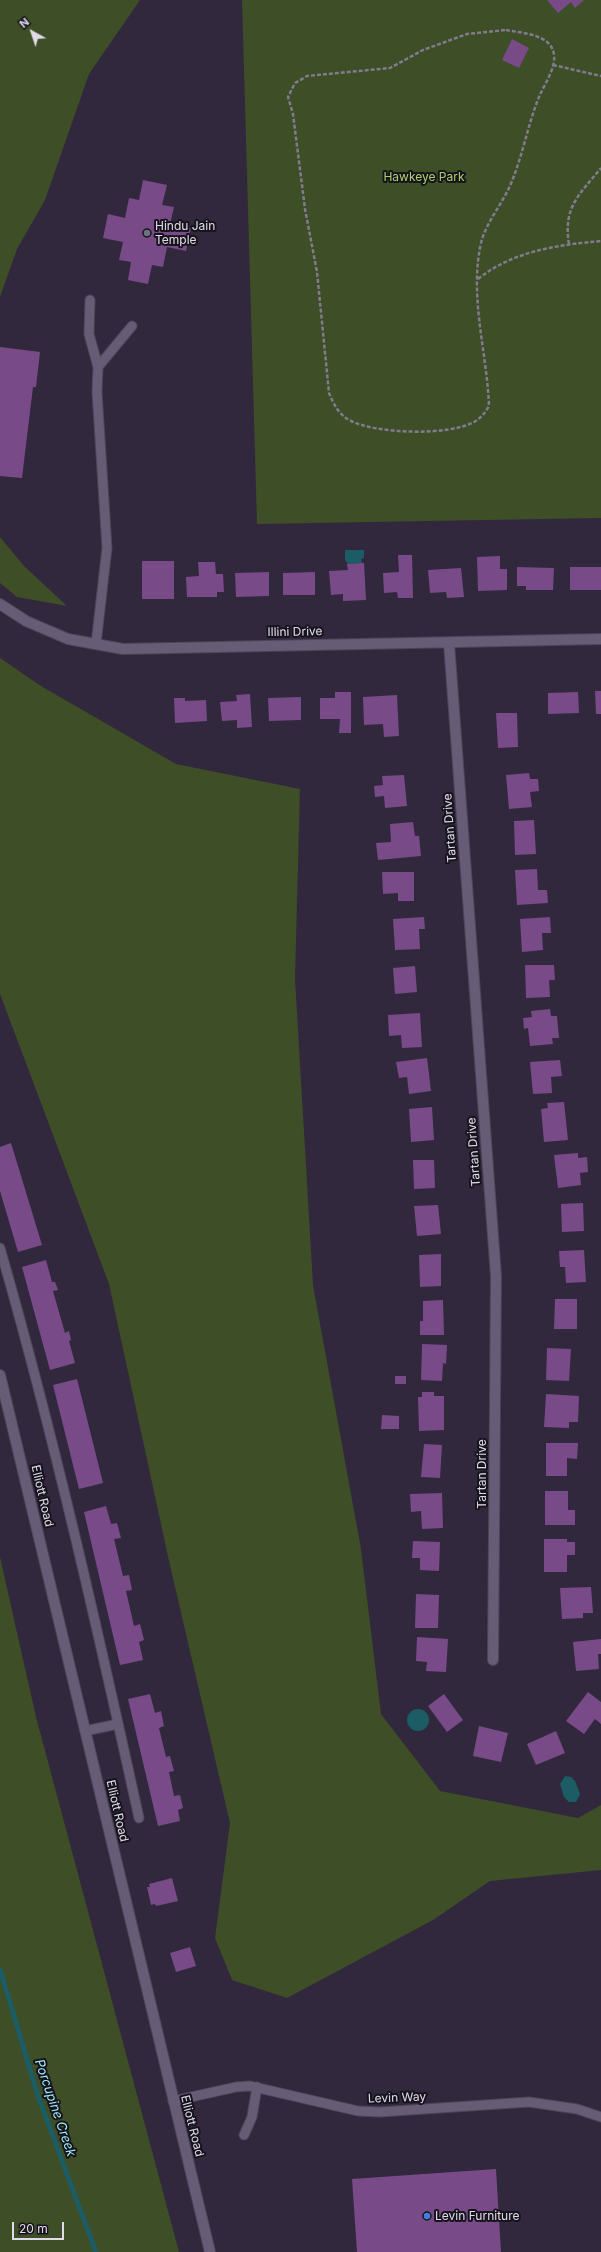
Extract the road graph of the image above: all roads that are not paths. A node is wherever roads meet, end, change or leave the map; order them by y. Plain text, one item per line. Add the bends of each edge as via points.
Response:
1 (90, 300) dead end
2 (132, 326) dead end
3 (98, 367) junction
4 (0, 604) edge
5 (601, 639) edge
6 (449, 642) junction
7 (96, 644) junction
8 (0, 1248) edge
9 (0, 1375) edge
10 (493, 1660) dead end
11 (118, 1724) junction
12 (85, 1731) junction
13 (139, 1818) dead end
14 (257, 2087) junction
15 (173, 2101) junction
16 (601, 2117) edge
17 (244, 2135) dead end
18 (210, 2252) edge

1 - 3 lane via 89,334
2 - 3 lane
3 - 7 lane via 97,392 107,548
4 - 7 street, Illini Drive via 26,621 68,639
5 - 6 street, Illini Drive
6 - 7 street, Illini Drive via 123,649
6 - 10 street, Tartan Drive via 496,1276
8 - 11 lane via 69,1511
9 - 12 street, Elliott Road
11 - 12 lane
11 - 13 lane
12 - 15 street, Elliott Road
14 - 15 lane, Levin Way via 236,2087
14 - 16 lane, Levin Way via 358,2111 380,2112 529,2102 577,2109
14 - 17 lane via 252,2117
15 - 18 street, Elliott Road

